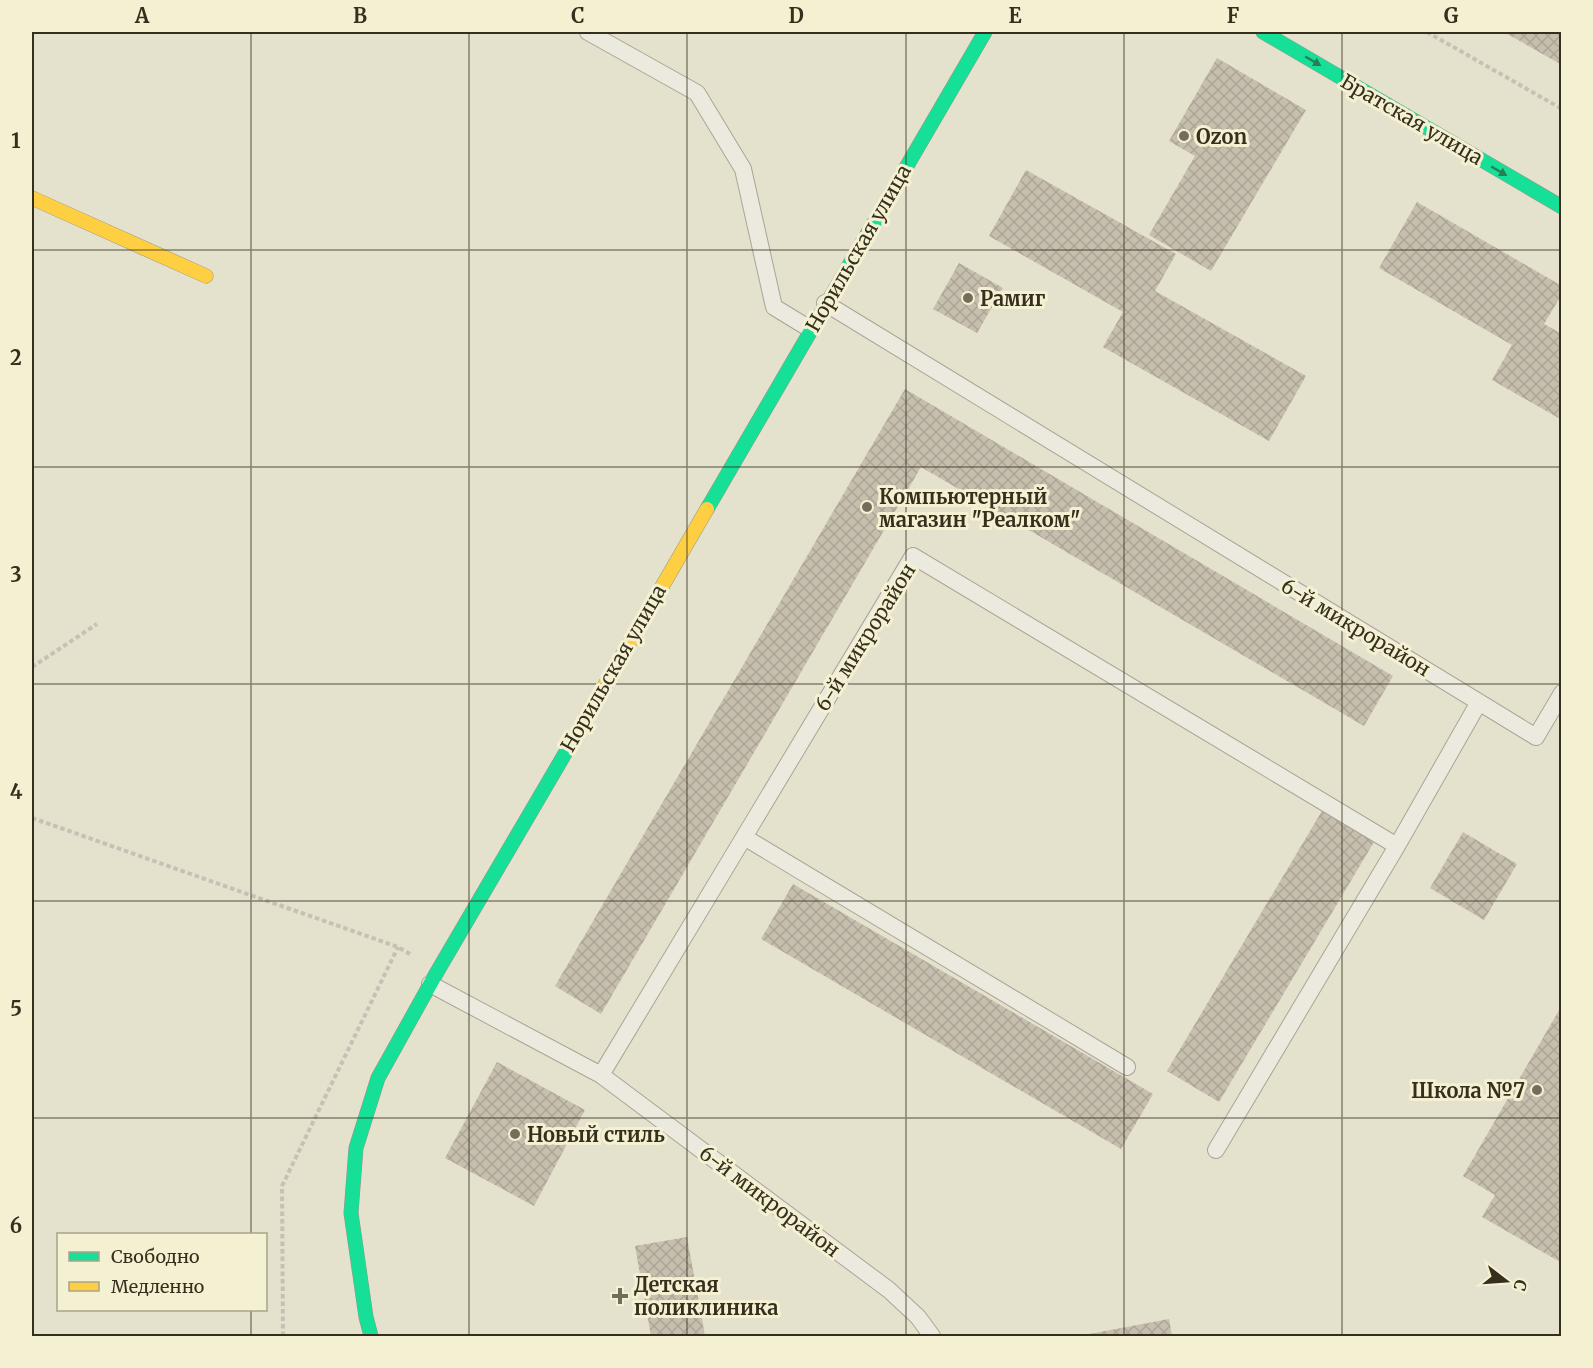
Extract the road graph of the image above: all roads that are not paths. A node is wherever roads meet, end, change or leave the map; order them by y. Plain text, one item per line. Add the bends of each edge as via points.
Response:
1 (588, 32) edge
2 (985, 32) edge
3 (1263, 32) edge
4 (32, 198) edge
5 (1562, 207) edge
6 (206, 276) dead end
7 (825, 303) junction
8 (810, 328) junction
9 (1562, 693) edge
10 (1479, 702) junction
11 (744, 837) junction
12 (1397, 846) junction
13 (430, 984) junction
14 (1127, 1066) dead end
15 (601, 1075) junction
16 (1216, 1150) dead end
17 (370, 1336) edge
18 (932, 1336) edge

1 - 8 lane via 697,93 743,169 774,307
2 - 7 street, Норильская улица
3 -> 5 street, Братская улица
4 - 6 street
7 - 8 street, Норильская улица
7 - 10 lane, 6-й микрорайон
8 - 13 street, Норильская улица
9 - 10 lane, 6-й микрорайон via 1536,737
10 - 12 lane
11 - 12 lane, 6-й микрорайон via 913,556
11 - 14 lane
11 - 15 lane, 6-й микрорайон
12 - 16 lane
13 - 15 lane, 6-й микрорайон
13 - 17 street, Норильская улица via 378,1078 356,1148 351,1213
15 - 18 lane, 6-й микрорайон via 890,1290

